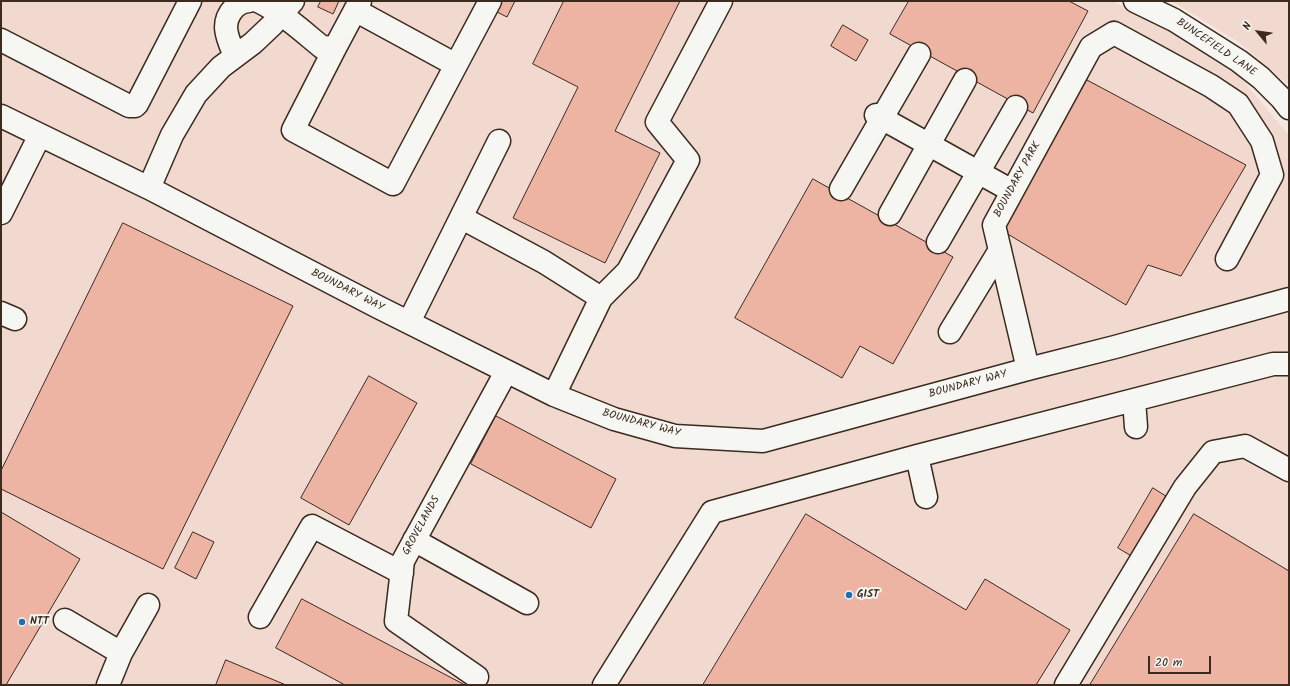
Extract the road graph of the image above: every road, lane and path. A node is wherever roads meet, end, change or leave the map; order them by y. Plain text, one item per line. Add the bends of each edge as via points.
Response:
1 (190, 1) edge
2 (258, 1) edge
3 (490, 1) edge
4 (721, 1) edge
5 (1135, 1) edge
6 (233, 5) edge
7 (358, 5) edge
8 (288, 8) edge
9 (1, 40) edge
10 (336, 46) junction
11 (919, 54) dead end
12 (236, 56) junction
13 (456, 65) junction
14 (965, 80) dead end
15 (1016, 107) dead end
16 (1289, 108) edge
17 (1, 116) edge
18 (879, 117) junction
19 (40, 135) junction
20 (499, 141) dead end
21 (928, 144) junction
22 (979, 173) junction
23 (149, 188) junction
24 (841, 189) dead end
25 (1012, 191) junction
26 (1, 213) edge
27 (890, 214) dead end
28 (462, 218) junction
29 (938, 242) dead end
30 (1000, 250) junction
31 (1227, 259) dead end
32 (601, 298) junction
33 (1289, 299) edge
34 (409, 322) junction
35 (950, 332) dead end
36 (1289, 364) edge
37 (1028, 369) junction
38 (506, 372) junction
39 (554, 395) junction
40 (1134, 400) junction
41 (1136, 426) dead end
42 (917, 456) junction
43 (1289, 470) edge
44 (926, 497) dead end
45 (414, 540) junction
46 (402, 573) junction
47 (527, 604) dead end
48 (148, 605) dead end
49 (260, 617) dead end
50 (65, 620) dead end
51 (121, 653) junction
52 (477, 677) dead end
53 (108, 685) edge
54 (604, 685) edge
55 (1066, 685) edge

1 - 9 street via 135,106 129,106
2 - 8 street via 272,8
3 - 13 street
4 - 32 street via 657,122 688,160 628,272
5 - 16 street, BUNCEFIELD LANE via 1174,20 1239,62 1261,78
6 - 12 street via 225,24
7 - 10 street
7 - 13 street
8 - 10 street via 323,48
8 - 12 street
10 - 13 street via 293,130 393,184
11 - 18 street
12 - 23 street via 221,67 196,94 172,135
14 - 21 street
15 - 22 street
17 - 19 street, BOUNDARY WAY
18 - 21 street
18 - 24 street
19 - 23 street, BOUNDARY WAY
19 - 26 street
20 - 28 street
21 - 22 street
21 - 27 street
22 - 25 street
22 - 29 street
23 - 34 street, BOUNDARY WAY
25 - 30 street, BOUNDARY PARK via 994,226
25 - 31 street, BOUNDARY PARK via 1091,47 1114,33 1212,86 1238,104 1262,142 1272,175
28 - 32 street via 544,262
28 - 34 street
30 - 35 street
30 - 37 street, BOUNDARY PARK
32 - 39 street
33 - 37 street, BOUNDARY WAY
34 - 38 street, BOUNDARY WAY
36 - 40 street via 1272,364
37 - 39 street, BOUNDARY WAY via 763,441 675,436 614,419
38 - 39 street, BOUNDARY WAY
38 - 45 street, GROVELANDS
40 - 41 street
40 - 42 street
42 - 44 street
42 - 54 street via 712,512
43 - 55 street via 1245,446 1213,452 1185,487
45 - 46 street, GROVELANDS via 403,561
45 - 47 street
46 - 49 street via 312,526
46 - 52 street, GROVELANDS via 396,621
48 - 51 street
50 - 51 street
51 - 53 street

